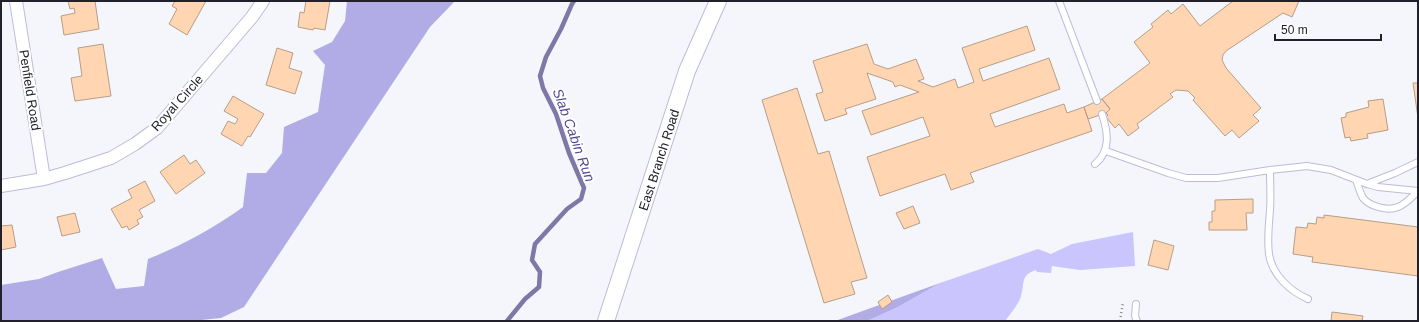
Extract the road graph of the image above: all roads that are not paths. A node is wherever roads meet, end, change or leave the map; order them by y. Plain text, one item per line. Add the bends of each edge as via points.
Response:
1 (16, 1) edge
2 (263, 1) edge
3 (718, 1) edge
4 (1059, 1) edge
5 (1097, 101) dead end
6 (1102, 114) dead end
7 (1106, 151) junction
8 (1418, 162) edge
9 (1095, 164) dead end
10 (1270, 170) junction
11 (44, 178) junction
12 (1356, 180) junction
13 (1367, 184) junction
14 (1, 186) edge
15 (1418, 191) edge
16 (1308, 299) dead end
17 (1136, 304) dead end
18 (606, 321) edge
19 (1137, 321) edge

1 - 11 street, Penfield Road
2 - 11 street, Royal Circle via 157,128 111,158
3 - 18 main road, East Branch Road via 687,71
4 - 5 lane
6 - 7 lane via 1106,129
7 - 9 lane
7 - 10 lane via 1186,178 1218,178
8 - 13 lane
10 - 12 lane via 1318,167
10 - 16 lane via 1269,255 1272,265 1287,286
11 - 14 street, Royal Circle
12 - 13 lane
12 - 15 lane via 1363,197 1376,206 1398,207
13 - 15 lane
17 - 19 lane

